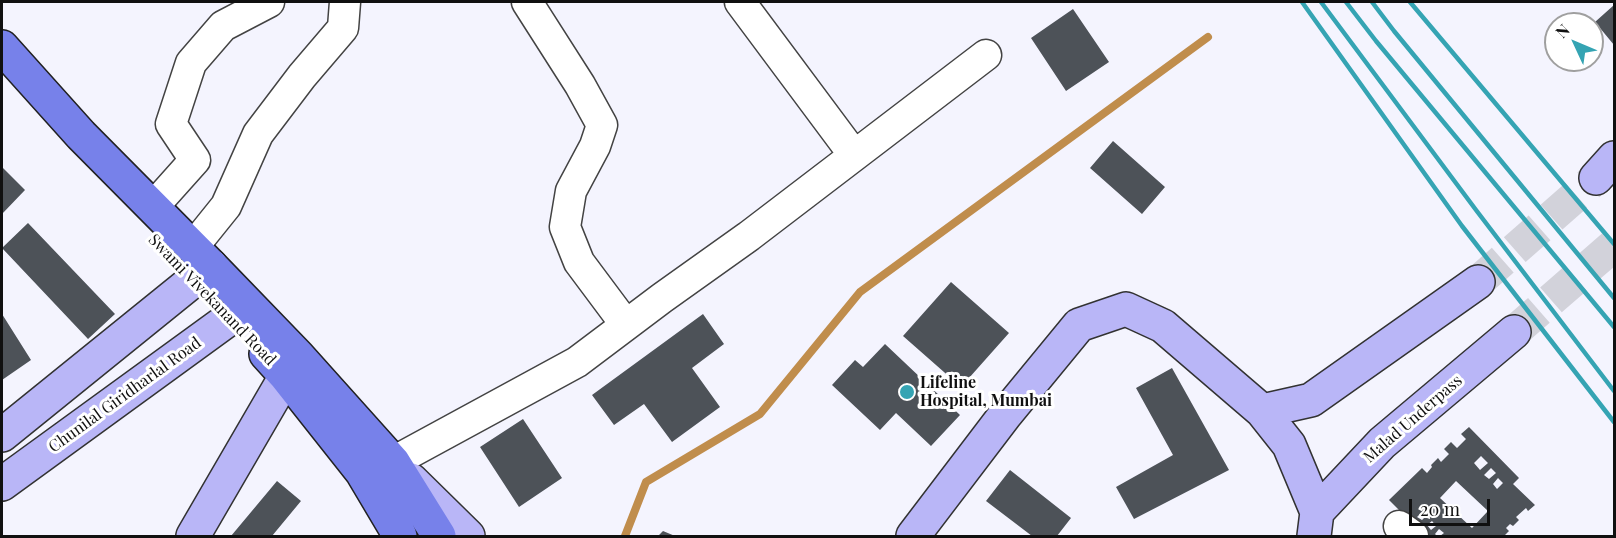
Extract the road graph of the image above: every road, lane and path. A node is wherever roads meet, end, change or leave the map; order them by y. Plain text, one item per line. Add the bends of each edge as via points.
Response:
1 (269, 2) edge
2 (345, 2) edge
3 (527, 2) edge
4 (740, 2) edge
5 (2, 47) edge
6 (986, 55) dead end
7 (2, 82) edge
8 (854, 155) junction
9 (153, 207) junction
10 (199, 264) junction
11 (1479, 282) tunnel mouth
12 (239, 312) junction
13 (626, 325) junction
14 (1514, 332) tunnel mouth
15 (286, 376) junction
16 (1262, 411) junction
17 (2, 435) edge
18 (393, 462) junction
19 (2, 484) edge
20 (1315, 524) edge
21 (193, 537) edge
22 (400, 537) edge
23 (439, 537) edge
24 (468, 537) edge
25 (913, 537) edge

1 - 9 street via 223,26 191,63 171,124 195,160
2 - 10 street via 343,28 258,134
3 - 13 street via 603,125 570,191 565,227 579,262
4 - 8 street
5 - 9 main road, Swami Vivekanand Road
6 - 8 street
7 - 10 main road, Swami Vivekanand Road
8 - 13 street
9 - 10 main road, Swami Vivekanand Road
10 - 12 main road, Swami Vivekanand Road
10 - 17 main road
11 - 16 main road via 1311,400
12 - 15 main road, Swami Vivekanand Road
12 - 18 main road, Swami Vivekanand Road via 316,376
12 - 19 main road, Chunilal Giridharlal Road
13 - 18 street via 577,362
14 - 20 main road, Malad Underpass via 1382,443
15 - 21 main road
15 - 22 main road, Swami Vivekanand Road via 362,472
16 - 20 main road via 1289,445
16 - 25 main road via 1163,326 1126,309 1079,325
18 - 23 main road, Swami Vivekanand Road
18 - 24 main road, Swami Vivekanand Road

